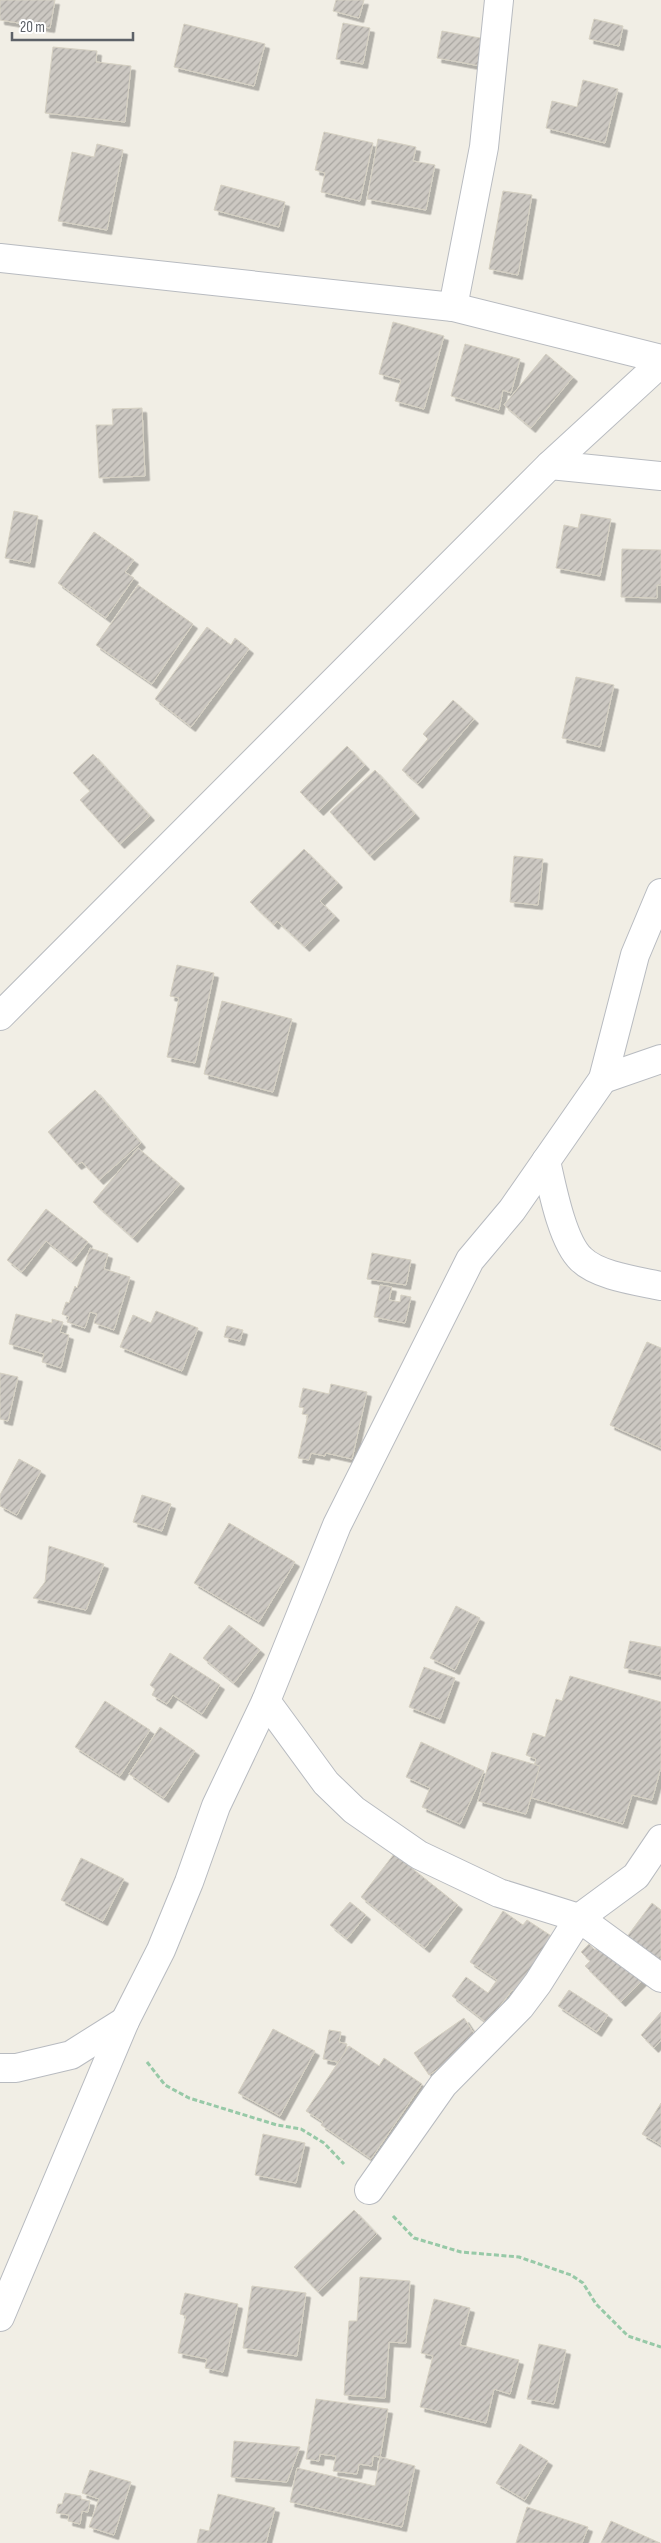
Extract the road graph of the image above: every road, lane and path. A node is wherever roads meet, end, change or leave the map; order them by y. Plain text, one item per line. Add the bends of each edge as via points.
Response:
1 (499, 0) edge
2 (0, 258) edge
3 (453, 307) junction
4 (661, 359) edge
5 (661, 363) edge
6 (550, 465) junction
7 (661, 476) edge
8 (661, 893) edge
9 (0, 1016) edge
10 (661, 1059) edge
11 (603, 1079) junction
12 (546, 1161) junction
13 (661, 1286) edge
14 (266, 1701) junction
15 (661, 1839) edge
16 (579, 1918) junction
17 (661, 1978) edge
18 (124, 2021) junction
19 (0, 2068) edge
20 (369, 2190) dead end
21 (0, 2317) edge

1 - 3 street via 484,147
2 - 3 street
3 - 4 street
5 - 6 street
6 - 7 street
6 - 9 street
8 - 11 street via 635,955
10 - 11 street
11 - 12 street
12 - 13 street via 564,1230 580,1259 608,1274
12 - 14 street via 512,1210 470,1260 337,1525
14 - 16 street via 326,1783 354,1810 419,1855 499,1893
14 - 18 street via 216,1806 161,1950
15 - 16 street via 636,1876
16 - 17 street
16 - 20 street via 520,2007 444,2085
18 - 19 street via 71,2055 16,2068
18 - 21 street

